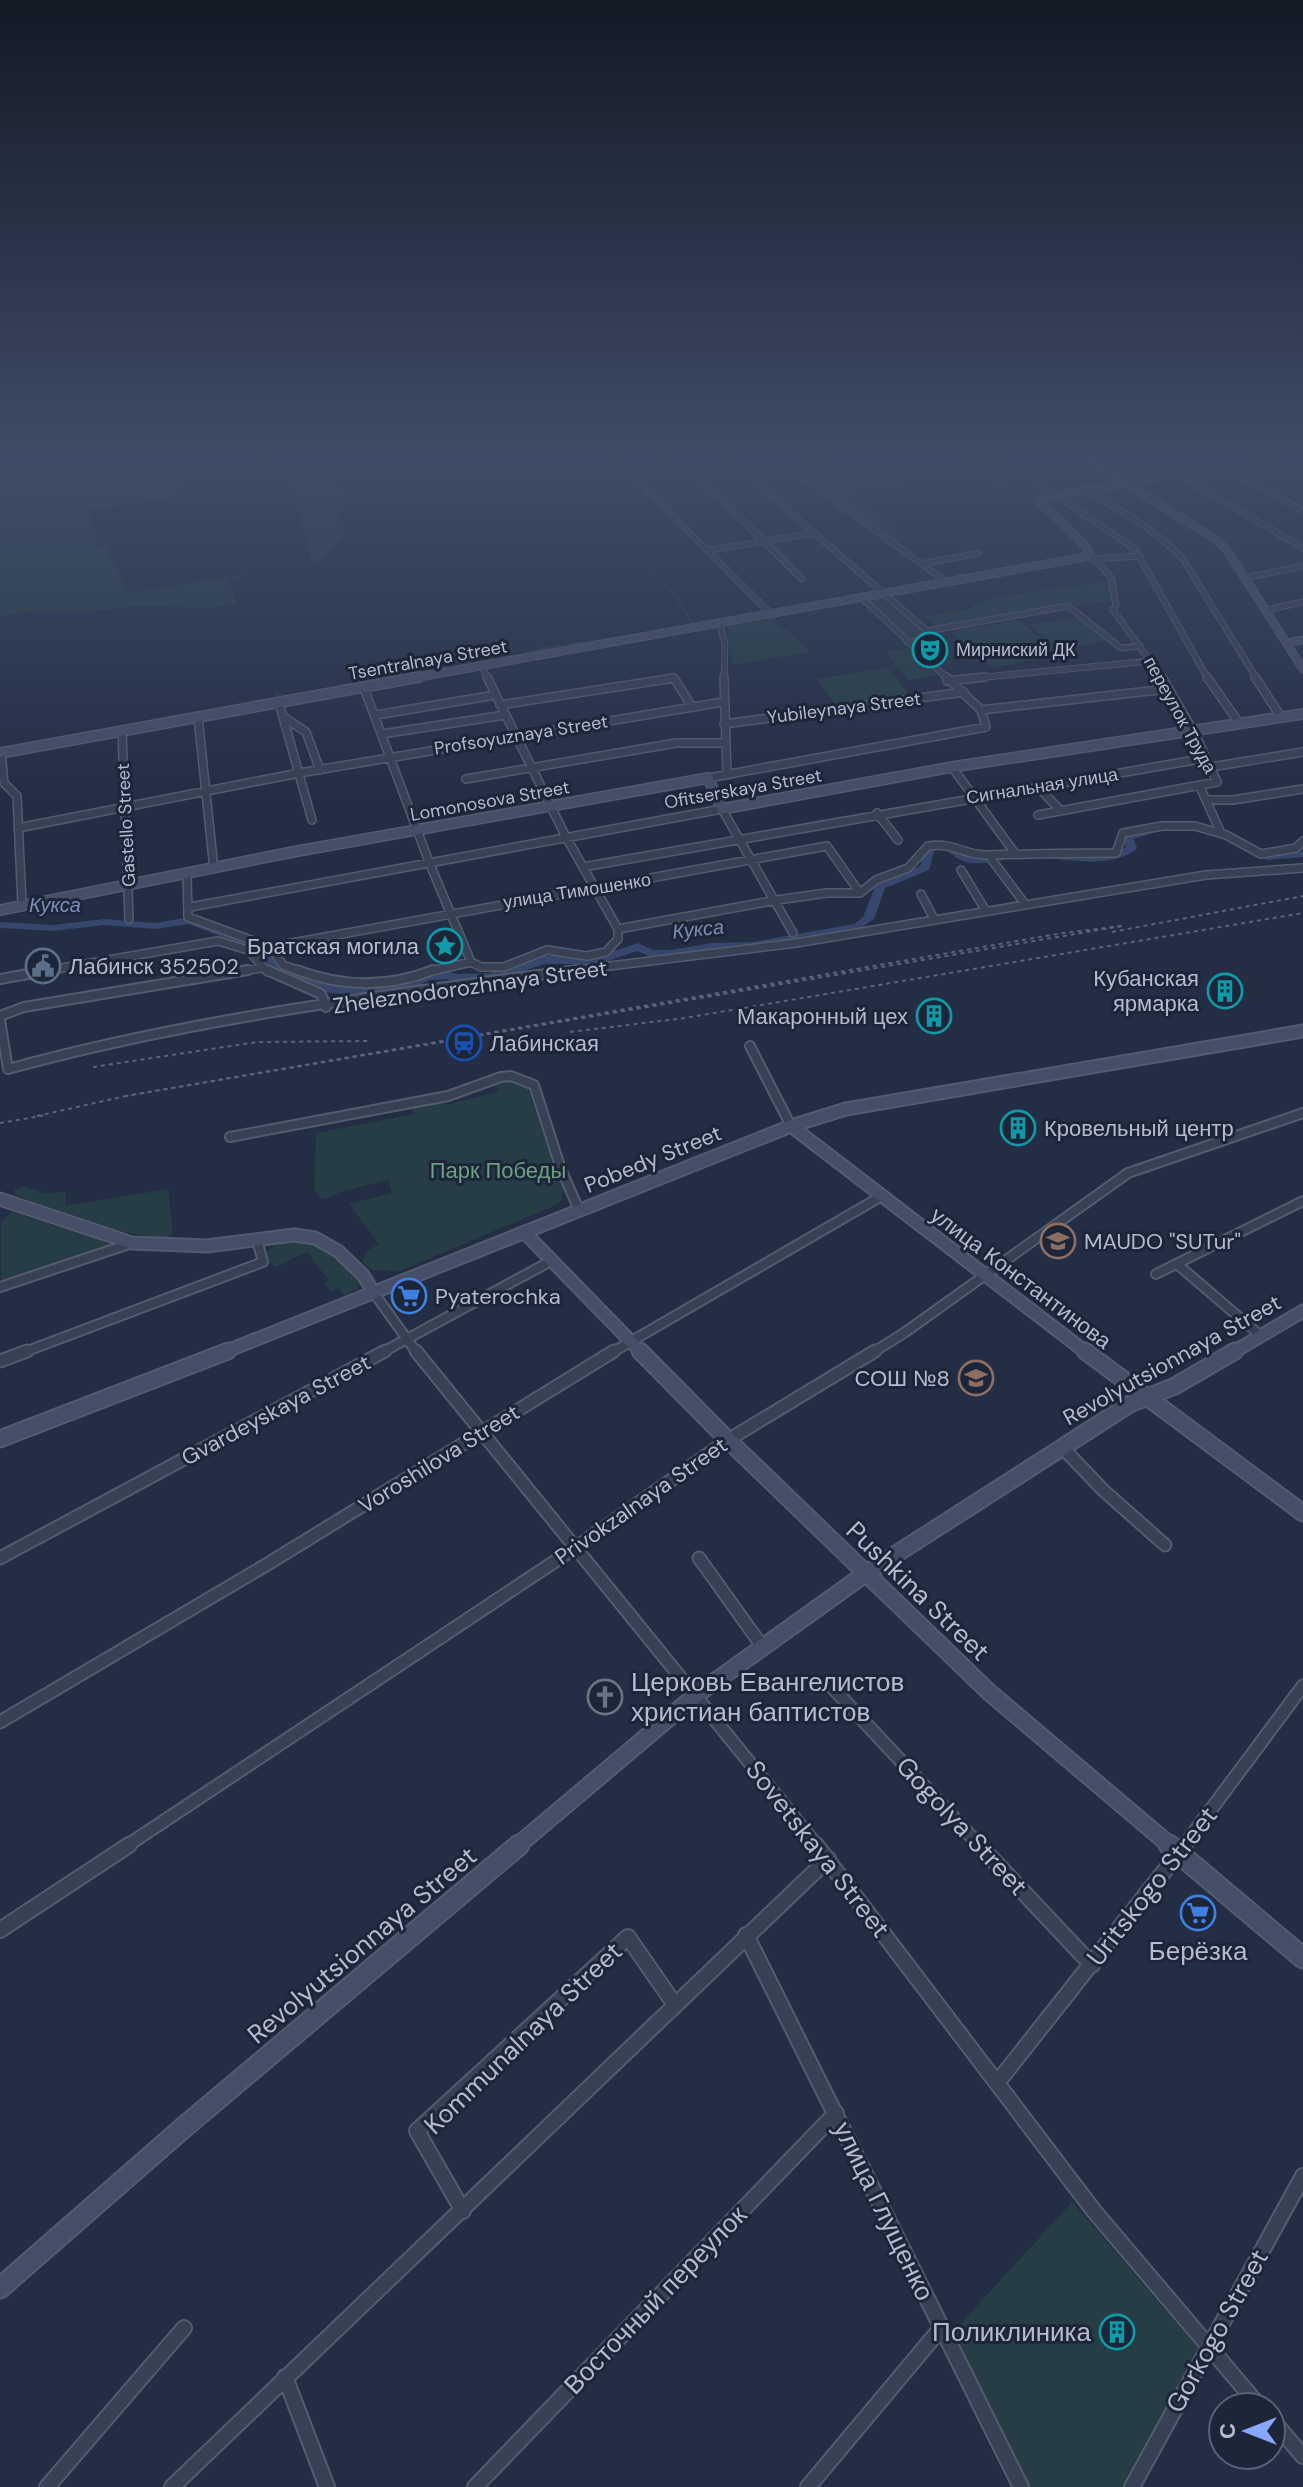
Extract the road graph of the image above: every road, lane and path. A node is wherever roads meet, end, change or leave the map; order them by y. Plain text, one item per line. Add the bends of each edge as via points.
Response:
1 (727, 569) edge
2 (793, 569) edge
3 (858, 569) edge
4 (929, 569) edge
5 (1021, 569) edge
6 (1103, 569) edge
7 (1147, 569) edge
8 (1188, 569) edge
9 (1239, 569) edge
10 (1288, 569) edge
11 (1245, 578) junction
12 (802, 579) dead end
13 (948, 583) junction
14 (887, 594) junction
15 (862, 598) junction
16 (1303, 602) edge
17 (1266, 610) junction
18 (772, 615) junction
19 (720, 624) junction
20 (927, 631) junction
21 (1303, 640) edge
22 (907, 642) junction
23 (1286, 643) junction
24 (1140, 646) junction
25 (1151, 661) junction
26 (482, 667) junction
27 (1303, 669) edge
28 (947, 681) junction
29 (364, 688) junction
30 (1167, 689) junction
31 (964, 692) junction
32 (495, 695) junction
33 (723, 702) junction
34 (279, 703) junction
35 (435, 705) junction
36 (500, 705) junction
37 (692, 707) junction
38 (981, 710) junction
39 (1303, 714) edge
40 (376, 715) junction
41 (505, 715) junction
42 (198, 717) junction
43 (1281, 717) junction
44 (285, 718) junction
45 (1239, 723) junction
46 (724, 724) junction
47 (445, 725) junction
48 (122, 731) junction
49 (1193, 731) junction
50 (382, 734) junction
51 (516, 737) junction
52 (724, 743) junction
53 (1, 752) edge
54 (1303, 752) edge
55 (392, 757) junction
56 (1206, 758) junction
57 (952, 767) junction
58 (1211, 767) junction
59 (533, 768) junction
60 (320, 770) junction
61 (299, 773) junction
62 (727, 775) junction
63 (708, 778) junction
64 (466, 779) dead end
65 (1037, 786) junction
66 (1200, 787) junction
67 (1303, 789) edge
68 (209, 790) junction
69 (973, 797) junction
70 (1208, 800) junction
71 (126, 806) junction
72 (551, 807) junction
73 (722, 809) junction
74 (1061, 811) junction
75 (877, 813) junction
76 (1038, 815) dead end
77 (312, 820) dead end
78 (18, 828) junction
79 (417, 830) junction
80 (1220, 831) junction
81 (566, 837) junction
82 (736, 838) junction
83 (898, 840) dead end
84 (1303, 841) edge
85 (1014, 852) junction
86 (751, 860) junction
87 (992, 860) dead end
88 (429, 862) junction
89 (583, 867) junction
90 (1303, 868) edge
91 (214, 869) junction
92 (961, 870) dead end
93 (187, 874) junction
94 (130, 886) junction
95 (596, 888) junction
96 (860, 893) junction
97 (921, 894) dead end
98 (777, 900) junction
99 (1025, 904) junction
100 (22, 905) junction
101 (190, 907) junction
102 (0, 910) edge
103 (986, 911) junction
104 (451, 913) junction
105 (129, 919) dead end
106 (934, 919) junction
107 (618, 929) junction
108 (795, 939) junction
109 (270, 947) junction
110 (471, 962) junction
111 (262, 968) junction
112 (0, 979) edge
113 (326, 1007) junction
114 (0, 1018) edge
115 (1301, 1034) edge
116 (750, 1046) dead end
117 (4, 1054) edge
118 (1303, 1113) edge
119 (791, 1126) junction
120 (230, 1137) dead end
121 (880, 1197) junction
122 (0, 1199) edge
123 (1303, 1201) edge
124 (579, 1210) junction
125 (524, 1232) junction
126 (257, 1240) junction
127 (132, 1243) junction
128 (551, 1261) junction
129 (1177, 1264) junction
130 (1156, 1274) dead end
131 (984, 1276) junction
132 (0, 1287) edge
133 (374, 1293) junction
134 (1303, 1311) edge
135 (1261, 1336) junction
136 (407, 1340) junction
137 (630, 1341) junction
138 (0, 1361) edge
139 (1148, 1397) junction
140 (482, 1432) junction
141 (0, 1439) edge
142 (728, 1440) junction
143 (1062, 1447) junction
144 (1303, 1513) edge
145 (1165, 1545) dead end
146 (575, 1548) junction
147 (0, 1558) edge
148 (699, 1558) dead end
149 (865, 1574) junction
150 (762, 1646) junction
151 (831, 1686) dead end
152 (1303, 1686) edge
153 (696, 1695) junction
154 (0, 1722) edge
155 (1178, 1854) junction
156 (828, 1859) junction
157 (0, 1930) edge
158 (746, 1935) junction
159 (1303, 1958) edge
160 (1092, 1965) junction
161 (675, 2005) junction
162 (997, 2083) junction
163 (836, 2113) junction
164 (1303, 2176) edge
165 (463, 2211) junction
166 (0, 2288) edge
167 (942, 2327) junction
168 (184, 2328) dead end
169 (1207, 2345) junction
170 (285, 2377) junction
171 (1246, 2391) edge
172 (1287, 2438) edge
173 (1303, 2456) edge
174 (47, 2487) edge
175 (172, 2487) edge
176 (327, 2487) edge
177 (475, 2487) edge
178 (808, 2487) edge
179 (1021, 2487) edge
180 (1132, 2487) edge

1 - 18 street
2 - 12 street
3 - 14 street
4 - 13 street
5 - 13 street, Tsentralnaya Street
6 - 24 street, переулок Труда via 1111,578 1113,610
7 - 45 street via 1204,673
8 - 43 street
9 - 11 street
10 - 11 street
11 - 17 street
13 - 14 street, Tsentralnaya Street
14 - 15 street, Tsentralnaya Street
14 - 20 street
15 - 18 street, Tsentralnaya Street
15 - 22 street
16 - 17 street
17 - 23 street
18 - 19 street, Tsentralnaya Street
19 - 26 street, Tsentralnaya Street
19 - 33 street via 725,644
20 - 22 street via 928,638
20 - 24 street via 1068,606 1121,648
21 - 23 street
22 - 28 street
23 - 27 street
24 - 25 street, переулок Труда
25 - 28 street, Yubileynaya Street
25 - 30 street, переулок Труда
26 - 29 street, Tsentralnaya Street
26 - 32 street
28 - 31 street
29 - 34 street, Tsentralnaya Street
29 - 40 street
30 - 38 street
30 - 49 street, переулок Труда
31 - 38 street
31 - 46 street, Yubileynaya Street
32 - 35 street
32 - 36 street
33 - 37 street, Profsoyuznaya Street
33 - 46 street
34 - 42 street, Tsentralnaya Street
34 - 44 street
35 - 40 street
35 - 47 street
36 - 37 street via 674,678
36 - 41 street
37 - 51 street, Profsoyuznaya Street
38 - 62 street, Lomonosova Street via 986,727
39 - 43 street, Ofitserskaya Street
40 - 50 street
41 - 47 street
41 - 51 street
42 - 48 street, Tsentralnaya Street
42 - 68 street
43 - 45 street, Ofitserskaya Street
44 - 60 street via 307,732
44 - 61 street
45 - 49 street, Ofitserskaya Street
46 - 52 street
47 - 50 street
48 - 53 street, Tsentralnaya Street
48 - 71 street, Gastello Street
49 - 56 street, переулок Труда
49 - 57 street, Ofitserskaya Street
50 - 55 street
51 - 55 street, Profsoyuznaya Street
51 - 59 street
52 - 59 street via 676,743
52 - 62 street
53 - 78 street via 4,783 17,796
54 - 58 street
55 - 60 street, Profsoyuznaya Street
55 - 79 street
56 - 58 street, переулок Труда
56 - 65 street, Сигнальная улица
57 - 69 street
57 - 73 street, Ofitserskaya Street
58 - 66 street, переулок Труда via 1217,782
59 - 64 street
59 - 72 street
60 - 61 street, Profsoyuznaya Street
61 - 68 street, Profsoyuznaya Street
61 - 77 street
62 - 63 street, Lomonosova Street
63 - 72 street, Lomonosova Street
63 - 73 street
65 - 69 street, Сигнальная улица
65 - 74 street
66 - 70 street
66 - 74 street
67 - 70 street
68 - 71 street, Profsoyuznaya Street
68 - 91 street
69 - 75 street, Сигнальная улица
69 - 85 street
70 - 80 street
71 - 78 street, Profsoyuznaya Street
71 - 94 street, Gastello Street
72 - 79 street, Lomonosova Street
72 - 81 street
73 - 81 street, Ofitserskaya Street
73 - 82 street
74 - 76 street
75 - 82 street, Сигнальная улица
75 - 83 street
78 - 100 street
79 - 88 street
79 - 91 street, Lomonosova Street
80 - 84 street via 1261,854 1296,848
80 - 85 street via 1158,824 1123,833 1116,853
81 - 88 street, Ofitserskaya Street
81 - 89 street
82 - 86 street
82 - 89 street, Сигнальная улица
85 - 96 street via 979,855 958,846 928,846 908,868 876,880
86 - 95 street, улица Тимошенко
86 - 96 street, улица Тимошенко via 827,846
86 - 98 street
87 - 99 street
88 - 101 street, Ofitserskaya Street
88 - 104 street
89 - 95 street
90 - 99 street, Zheleznodorozhnaya Street via 1206,875
91 - 93 street, Lomonosova Street
92 - 103 street
93 - 94 street, Lomonosova Street
93 - 101 street
94 - 100 street, Lomonosova Street
94 - 105 street, Gastello Street
95 - 104 street, улица Тимошенко
95 - 107 street
96 - 98 street
97 - 106 street
98 - 107 street
98 - 108 street
99 - 103 street, Zheleznodorozhnaya Street
100 - 102 street, Lomonosova Street
101 - 109 street via 188,917
103 - 106 street, Zheleznodorozhnaya Street
104 - 109 street, улица Тимошенко
104 - 110 street
106 - 108 street, Zheleznodorozhnaya Street
107 - 110 street, Zheleznodorozhnaya Street via 618,939 606,952 587,956 547,950 504,967
108 - 113 street, Zheleznodorozhnaya Street via 378,995
109 - 110 street, Zheleznodorozhnaya Street via 283,965 326,981 362,984 393,982
111 - 112 street via 248,950 218,941
111 - 113 street via 321,994
111 - 114 street via 24,1007
113 - 117 street, Zheleznodorozhnaya Street via 81,1049 8,1069
114 - 117 street
115 - 119 street, Pobedy Street via 846,1109
116 - 119 street, улица Константинова
118 - 131 street, Privokzalnaya Street via 1128,1173
119 - 121 street, улица Константинова
119 - 124 street, Pobedy Street
120 - 124 street via 453,1095 511,1076 529,1082 539,1098
121 - 131 street, улица Константинова
121 - 137 street, Voroshilova Street
122 - 127 street
123 - 129 street
124 - 125 street, Pobedy Street
125 - 128 street, Pushkina Street
125 - 133 street, Pobedy Street
126 - 127 street via 178,1247
126 - 133 street via 294,1235 328,1243 363,1275
126 - 138 street via 263,1262
127 - 132 street
128 - 136 street, Gvardeyskaya Street
128 - 137 street, Pushkina Street
129 - 130 street
129 - 135 street
131 - 139 street, улица Константинова
131 - 142 street, Privokzalnaya Street via 904,1333
133 - 136 street, Sovetskaya Street
133 - 141 street, Pobedy Street
134 - 135 street, Revolyutsionnaya Street
135 - 139 street, Revolyutsionnaya Street
136 - 140 street, Sovetskaya Street
136 - 147 street, Gvardeyskaya Street
137 - 140 street, Voroshilova Street
137 - 142 street, Pushkina Street
139 - 143 street, Revolyutsionnaya Street
139 - 144 street, улица Константинова
140 - 146 street, Sovetskaya Street
140 - 154 street, Voroshilova Street
142 - 146 street, Privokzalnaya Street
142 - 149 street, Pushkina Street
143 - 145 street, Revolyutsionnaya Street
143 - 149 street, Revolyutsionnaya Street
146 - 153 street, Sovetskaya Street
146 - 157 street, Privokzalnaya Street
148 - 150 street
149 - 150 street, Revolyutsionnaya Street
149 - 155 street, Pushkina Street via 989,1692
150 - 153 street, Revolyutsionnaya Street
151 - 160 street, Gogolya Street
152 - 155 street, Uritskogo Street
153 - 156 street, Sovetskaya Street
153 - 166 street, Revolyutsionnaya Street
155 - 159 street, Pushkina Street
155 - 160 street, Uritskogo Street
156 - 158 street
156 - 162 street, Sovetskaya Street
158 - 161 street
158 - 163 street, улица Глущенко
160 - 162 street, Uritskogo Street
161 - 165 street
161 - 165 street, Kommunalnaya Street via 628,1937 417,2131
162 - 169 street, Sovetskaya Street via 1094,2211
163 - 167 street, улица Глущенко
163 - 177 street, Восточный переулок
164 - 169 street, Gorkogo Street
165 - 170 street
167 - 178 street
167 - 179 street, улица Глущенко
168 - 174 street
169 - 171 street, Sovetskaya Street
169 - 180 street, Gorkogo Street
170 - 175 street
170 - 176 street
172 - 173 street

